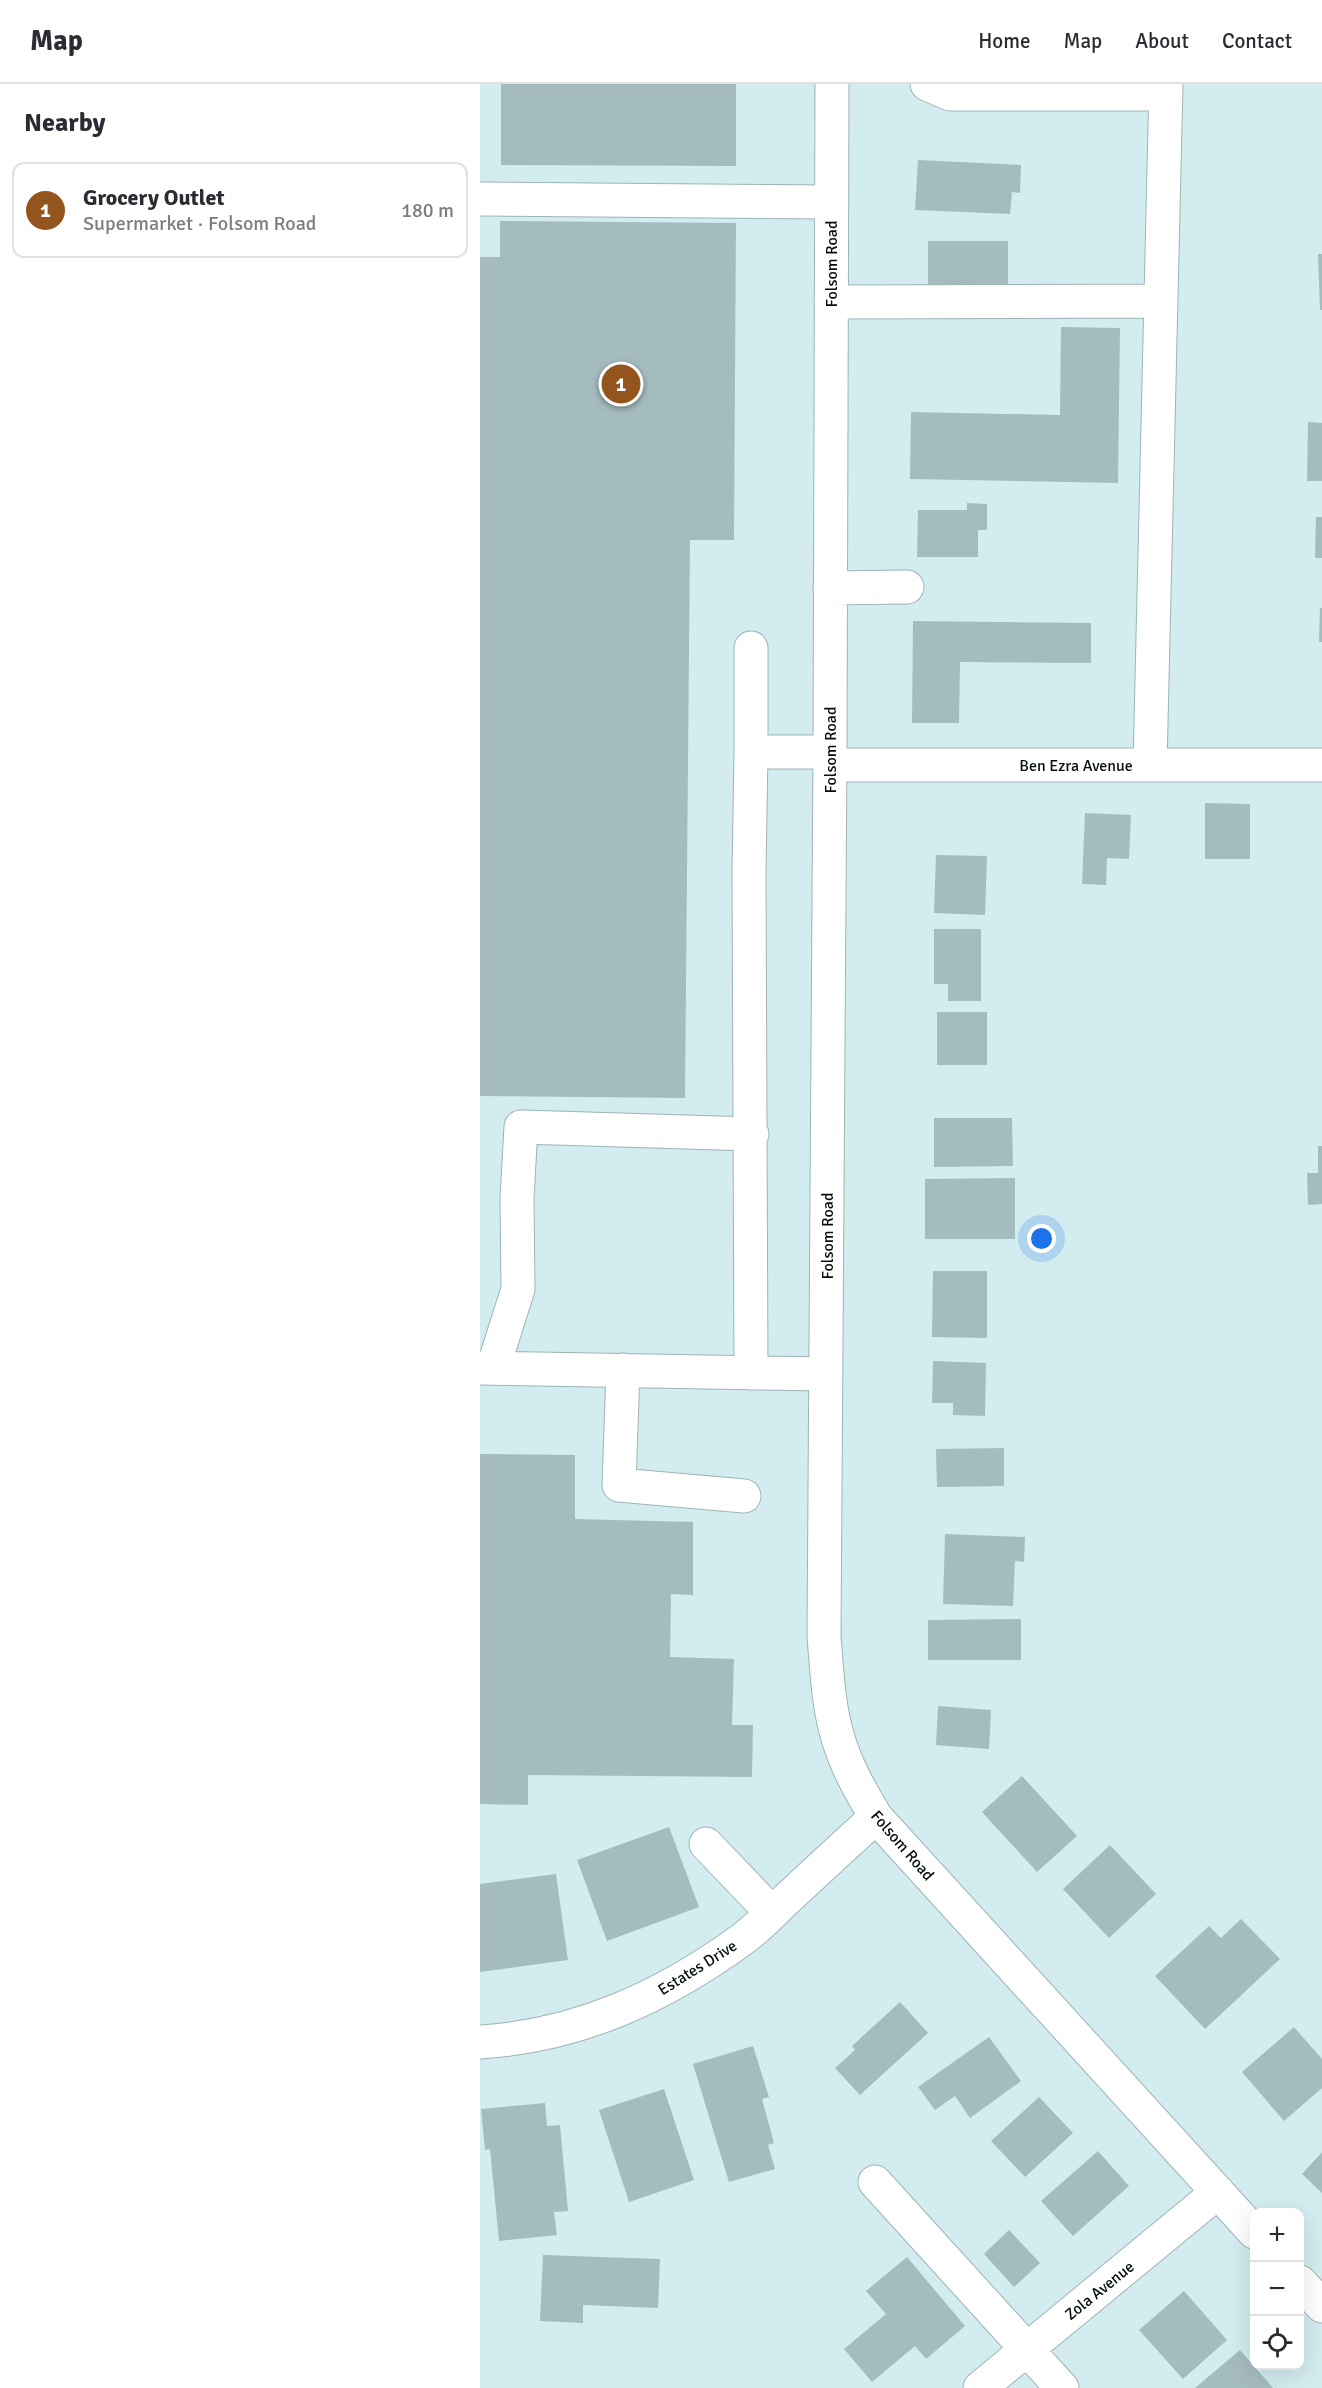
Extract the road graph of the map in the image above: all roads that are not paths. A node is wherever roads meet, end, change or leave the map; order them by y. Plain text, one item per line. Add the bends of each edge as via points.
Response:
1 (832, 84) edge
2 (927, 84) edge
3 (1011, 88) edge
4 (1166, 89) edge
5 (480, 199) edge
6 (831, 202) junction
7 (1160, 301) junction
8 (831, 302) junction
9 (906, 587) dead end
10 (830, 588) junction
11 (752, 648) dead end
12 (752, 752) junction
13 (830, 759) junction
14 (1150, 765) junction
15 (1322, 765) edge
16 (752, 1134) junction
17 (486, 1368) edge
18 (623, 1370) junction
19 (751, 1372) junction
20 (826, 1374) junction
21 (744, 1496) dead end
22 (876, 1817) junction
23 (706, 1844) dead end
24 (772, 1913) junction
25 (480, 2042) edge
26 (875, 2182) dead end
27 (1218, 2192) junction
28 (1250, 2228) edge
29 (1304, 2287) edge
30 (1322, 2306) edge
31 (1027, 2349) junction
32 (980, 2388) edge
33 (1062, 2388) edge

1 - 6 street, Folsom Road
2 - 3 street via 950,94
3 - 4 street
4 - 7 street
5 - 6 street
6 - 8 street, Folsom Road
7 - 8 street
7 - 14 street via 1145,585
8 - 10 street, Folsom Road
9 - 10 street
10 - 13 street, Folsom Road
11 - 12 street
12 - 13 street, Ben Ezra Avenue
12 - 16 street
13 - 14 street, Ben Ezra Avenue
13 - 20 street, Folsom Road
14 - 15 street, Ben Ezra Avenue
16 - 17 street via 521,1127 518,1289
16 - 19 street
17 - 18 street
18 - 19 street
18 - 21 street via 619,1485
19 - 20 street
20 - 22 street, Folsom Road via 824,1637 828,1688 838,1737 852,1774
22 - 24 street, Estates Drive
22 - 27 street, Folsom Road
23 - 24 street
24 - 25 street, Estates Drive via 745,1937 666,1988 613,2014 511,2040
26 - 31 street
27 - 28 street, Folsom Road
27 - 31 street, Zola Avenue
29 - 30 street
31 - 32 street, Zola Avenue
31 - 33 street

